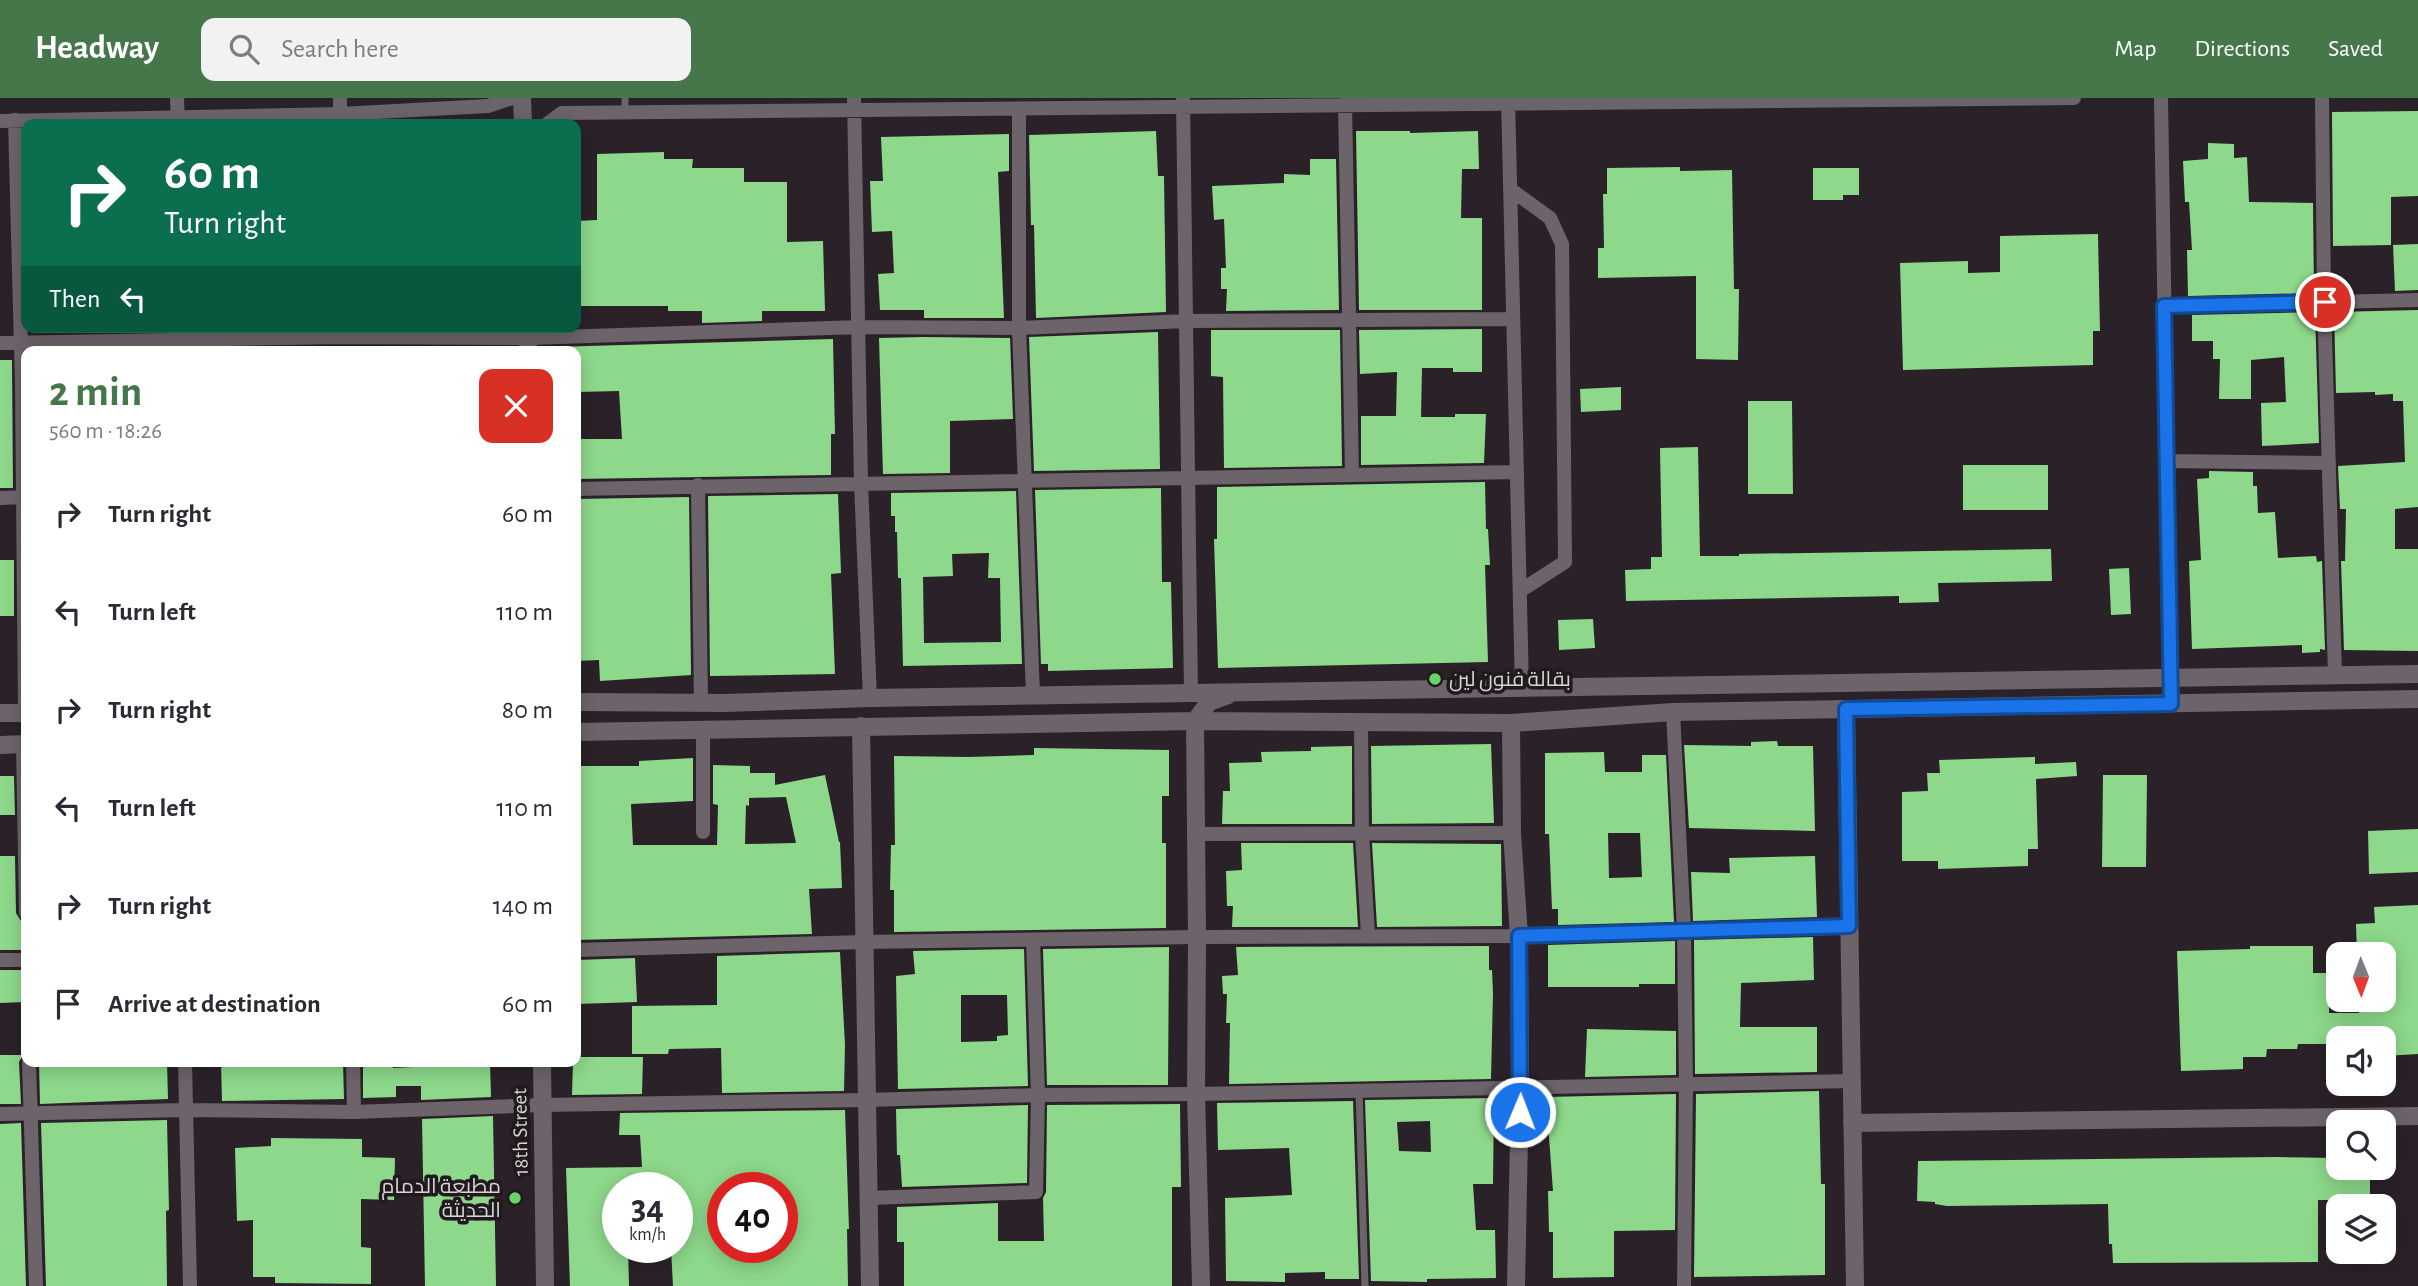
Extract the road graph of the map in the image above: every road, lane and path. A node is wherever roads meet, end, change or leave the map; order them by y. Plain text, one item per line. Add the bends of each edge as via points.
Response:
1 (177, 98) edge
2 (340, 98) edge
3 (512, 98) edge
4 (522, 98) edge
5 (2074, 98) edge
6 (2161, 98) edge
7 (2322, 98) edge
8 (1998, 99) edge
9 (1664, 100) edge
10 (1831, 100) edge
11 (1345, 101) edge
12 (1508, 101) edge
13 (1183, 103) edge
14 (625, 105) edge
15 (854, 105) edge
16 (1019, 110) junction
17 (178, 119) edge
18 (340, 119) edge
19 (523, 119) edge
20 (554, 119) edge
21 (7, 120) edge
22 (1510, 189) junction
23 (2418, 300) edge
24 (2325, 302) junction
25 (2164, 306) junction
26 (1513, 319) junction
27 (1349, 320) junction
28 (1187, 321) junction
29 (860, 327) junction
30 (1019, 328) junction
31 (184, 339) edge
32 (343, 339) edge
33 (528, 339) edge
34 (20, 342) junction
35 (0, 343) edge
36 (21, 356) edge
37 (2166, 457) junction
38 (2329, 458) junction
39 (1517, 472) junction
40 (1352, 475) junction
41 (1188, 478) junction
42 (1024, 480) junction
43 (861, 483) junction
44 (698, 485) junction
45 (581, 489) edge
46 (21, 497) edge
47 (0, 498) edge
48 (1520, 591) junction
49 (2418, 674) edge
50 (2335, 676) junction
51 (2171, 678) junction
52 (1522, 688) junction
53 (1253, 692) junction
54 (1191, 693) junction
55 (1032, 695) junction
56 (870, 698) junction
57 (2418, 699) edge
58 (581, 702) edge
59 (701, 703) junction
60 (2171, 704) junction
61 (1846, 709) junction
62 (1674, 712) junction
63 (0, 713) edge
64 (21, 713) edge
65 (1195, 721) junction
66 (1361, 722) junction
67 (1511, 723) junction
68 (862, 726) junction
69 (703, 729) junction
70 (581, 732) edge
71 (21, 744) edge
72 (0, 745) edge
73 (703, 832) dead end
74 (1363, 833) junction
75 (1512, 833) junction
76 (1196, 834) junction
77 (1849, 926) junction
78 (1684, 930) junction
79 (1368, 935) junction
80 (1519, 936) junction
81 (1197, 937) junction
82 (1033, 940) junction
83 (864, 942) junction
84 (581, 950) edge
85 (0, 960) edge
86 (21, 960) edge
87 (29, 1067) edge
88 (185, 1067) edge
89 (353, 1067) edge
90 (542, 1067) edge
91 (1851, 1081) junction
92 (1686, 1084) junction
93 (1520, 1087) junction
94 (1359, 1090) junction
95 (1196, 1094) junction
96 (1038, 1095) junction
97 (867, 1100) junction
98 (543, 1105) junction
99 (186, 1110) junction
100 (354, 1112) junction
101 (30, 1113) junction
102 (0, 1114) edge
103 (2418, 1116) edge
104 (1852, 1123) junction
105 (868, 1198) junction
106 (36, 1286) edge
107 (190, 1286) edge
108 (545, 1286) edge
109 (870, 1286) edge
110 (1201, 1286) edge
111 (1365, 1286) edge
112 (1516, 1286) edge
113 (1684, 1286) edge
114 (1855, 1286) edge

1 - 17 street
2 - 18 street
3 - 18 street via 488,106
4 - 19 street
5 - 8 street
6 - 25 street
7 - 24 street
8 - 10 street
9 - 10 street
9 - 12 street
11 - 12 street
11 - 13 street
11 - 27 street
12 - 22 street
13 - 16 street
13 - 28 street
14 - 15 street
14 - 20 street via 562,113
15 - 16 street
15 - 29 street
16 - 30 street
21 - 34 street
22 - 26 street
22 - 48 street via 1550,218 1562,244 1565,562
23 - 24 street
24 - 25 street
24 - 38 street
25 - 37 street
26 - 27 street
26 - 39 street
27 - 28 street
27 - 40 street
28 - 30 street
28 - 41 street
29 - 30 street
29 - 33 street
29 - 43 street
30 - 42 street
31 - 32 street
31 - 34 street
32 - 33 street
34 - 35 street
34 - 36 street
37 - 38 street
37 - 51 street
38 - 50 street
39 - 40 street
39 - 48 street
40 - 41 street
41 - 42 street
41 - 54 street
42 - 43 street
42 - 55 street
43 - 44 street
43 - 56 street
44 - 45 street
44 - 59 street
46 - 47 street
48 - 52 street
49 - 50 street
50 - 51 street
51 - 52 street
51 - 60 street
52 - 53 street
53 - 54 street
53 - 65 street via 1209,702
54 - 55 street
55 - 56 street
56 - 59 street
57 - 60 street
58 - 59 street
60 - 61 street
61 - 62 street
61 - 77 street
62 - 67 street
62 - 78 street
63 - 64 street
65 - 66 street
65 - 68 street
65 - 76 street
66 - 67 street
66 - 74 street
67 - 75 street
68 - 69 street
68 - 83 street
69 - 70 street
69 - 73 street
71 - 72 street
74 - 75 street
74 - 76 street
74 - 79 street
75 - 80 street
76 - 81 street
77 - 78 street
77 - 91 street
78 - 80 street
78 - 92 street
79 - 80 street
79 - 81 street
80 - 93 street
81 - 82 street
81 - 95 street
82 - 83 street
82 - 96 street
83 - 84 street
83 - 97 street
85 - 86 street
87 - 101 street
88 - 99 street
89 - 100 street
90 - 98 street, 18th Street
91 - 92 street
91 - 104 street
92 - 93 street
92 - 113 street
93 - 94 street
93 - 112 street
94 - 95 street
94 - 111 lane
95 - 96 street
95 - 110 street
96 - 97 street
96 - 105 street via 1036,1192
97 - 98 street
97 - 105 street
98 - 100 street
98 - 108 street, 18th Street
99 - 100 street
99 - 101 street
99 - 107 street
101 - 102 street
101 - 106 street
103 - 104 street
104 - 114 street
105 - 109 street

